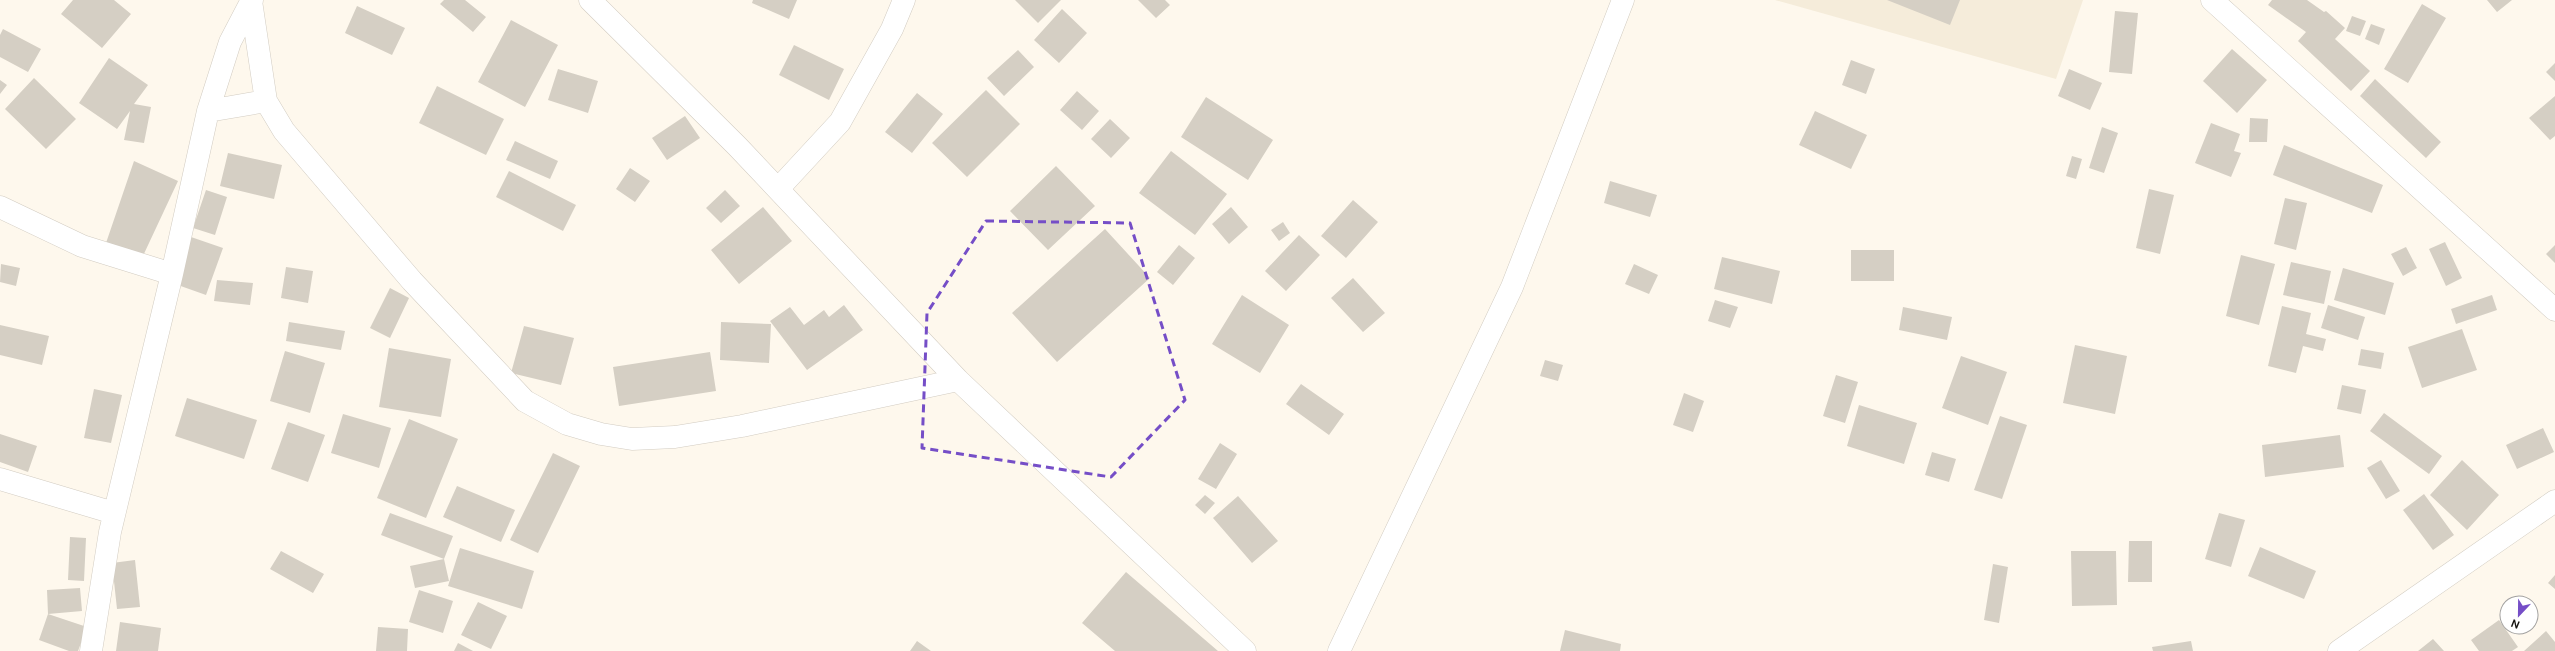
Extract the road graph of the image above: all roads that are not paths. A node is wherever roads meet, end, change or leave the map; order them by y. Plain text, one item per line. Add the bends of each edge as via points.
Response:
1 (590, 0) edge
2 (904, 0) edge
3 (1623, 0) edge
4 (2212, 0) edge
5 (251, 1) edge
6 (266, 101) junction
7 (208, 111) junction
8 (778, 189) junction
9 (0, 207) edge
10 (172, 274) junction
11 (2555, 310) edge
12 (958, 380) junction
13 (0, 479) edge
14 (2555, 501) edge
15 (114, 512) junction
16 (91, 651) edge
17 (1245, 651) edge
18 (1339, 651) edge
19 (2339, 651) edge

1 - 8 street
2 - 8 street via 892,29 840,122
3 - 18 street via 1512,287
4 - 11 street
5 - 6 street
5 - 7 street via 230,42
6 - 7 street
6 - 12 street via 284,132 418,286 525,401 567,424 601,434 632,439 675,437 742,426
7 - 10 street
8 - 12 street
9 - 10 street via 82,246
10 - 15 street
12 - 17 street
13 - 15 street
14 - 19 street
15 - 16 street

